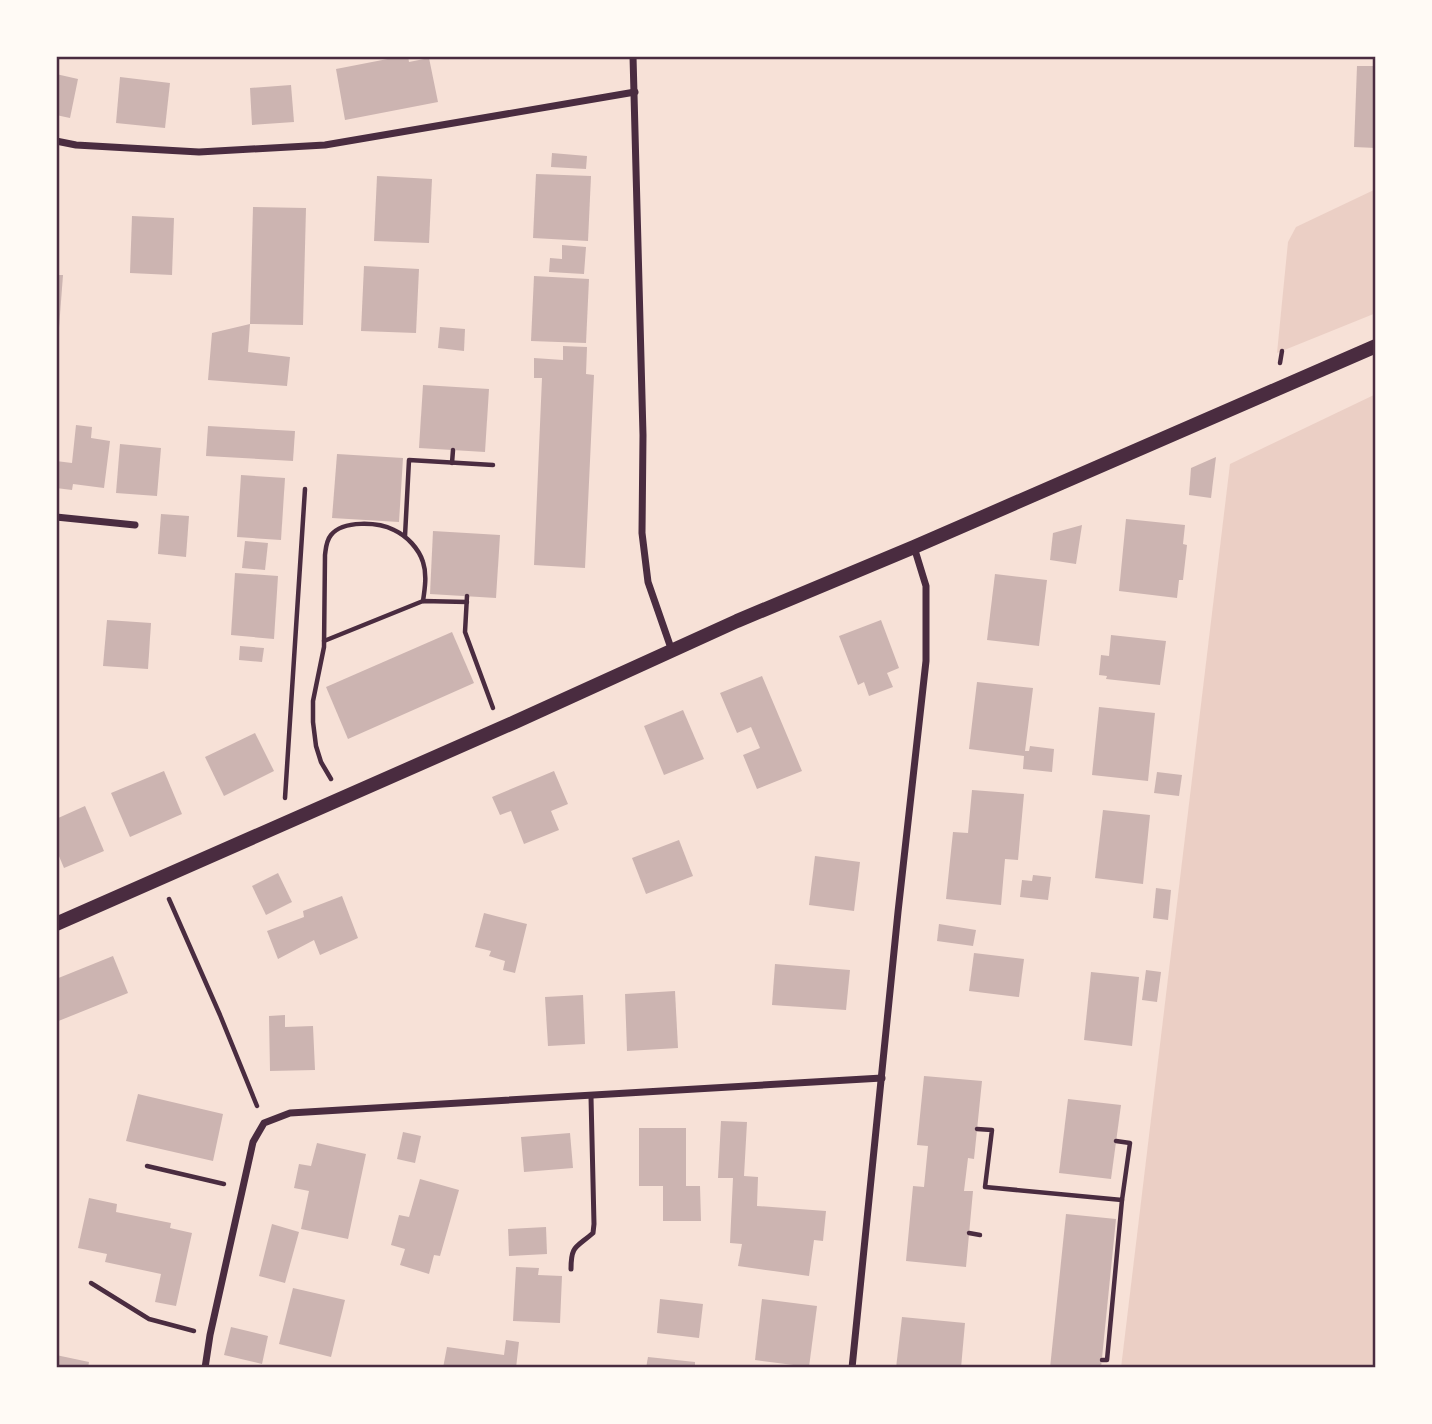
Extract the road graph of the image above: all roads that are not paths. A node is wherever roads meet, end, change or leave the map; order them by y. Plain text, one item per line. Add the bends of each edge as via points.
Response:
1 (633, 56) edge
2 (635, 92) junction
3 (56, 141) edge
4 (1376, 346) edge
5 (56, 517) edge
6 (135, 525) dead end
7 (914, 547) junction
8 (673, 652) junction
9 (56, 924) edge
10 (882, 1078) junction
11 (591, 1097) junction
12 (571, 1269) dead end
13 (205, 1368) edge
14 (852, 1368) edge

1 - 2 street
2 - 3 street via 325,145 199,152
2 - 8 street via 642,533 648,582
4 - 7 main road
5 - 6 street
7 - 8 main road
7 - 10 street via 926,586 926,661
8 - 9 main road
10 - 11 street
10 - 14 street
11 - 12 lane via 593,1233 571,1252
11 - 13 street via 290,1113 264,1123 253,1142

